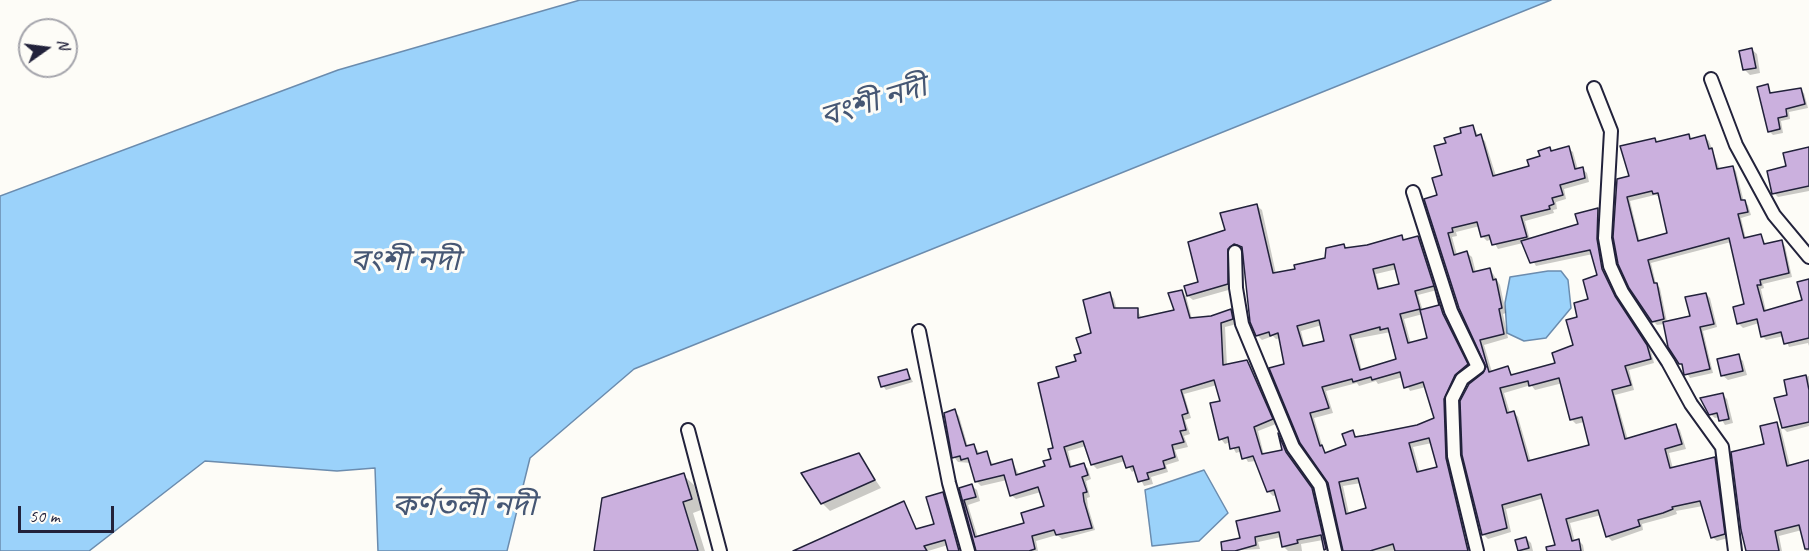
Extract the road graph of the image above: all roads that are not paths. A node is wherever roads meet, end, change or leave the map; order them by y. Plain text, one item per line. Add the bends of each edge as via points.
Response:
1 (1711, 79) dead end
2 (1594, 88) dead end
3 (1413, 192) dead end
4 (1235, 252) dead end
5 (1809, 257) edge
6 (920, 331) dead end
7 (688, 430) dead end
8 (720, 551) edge
9 (968, 551) edge
10 (1335, 551) edge
11 (1477, 551) edge
12 (1735, 551) edge

1 - 5 street via 1736,145 1774,215
2 - 12 street via 1611,131 1605,238 1610,266 1691,404 1722,447
3 - 11 street via 1451,311 1478,367 1462,379 1452,399 1454,456
4 - 10 street via 1242,324 1293,447 1320,485
6 - 9 street via 950,483
7 - 8 street

